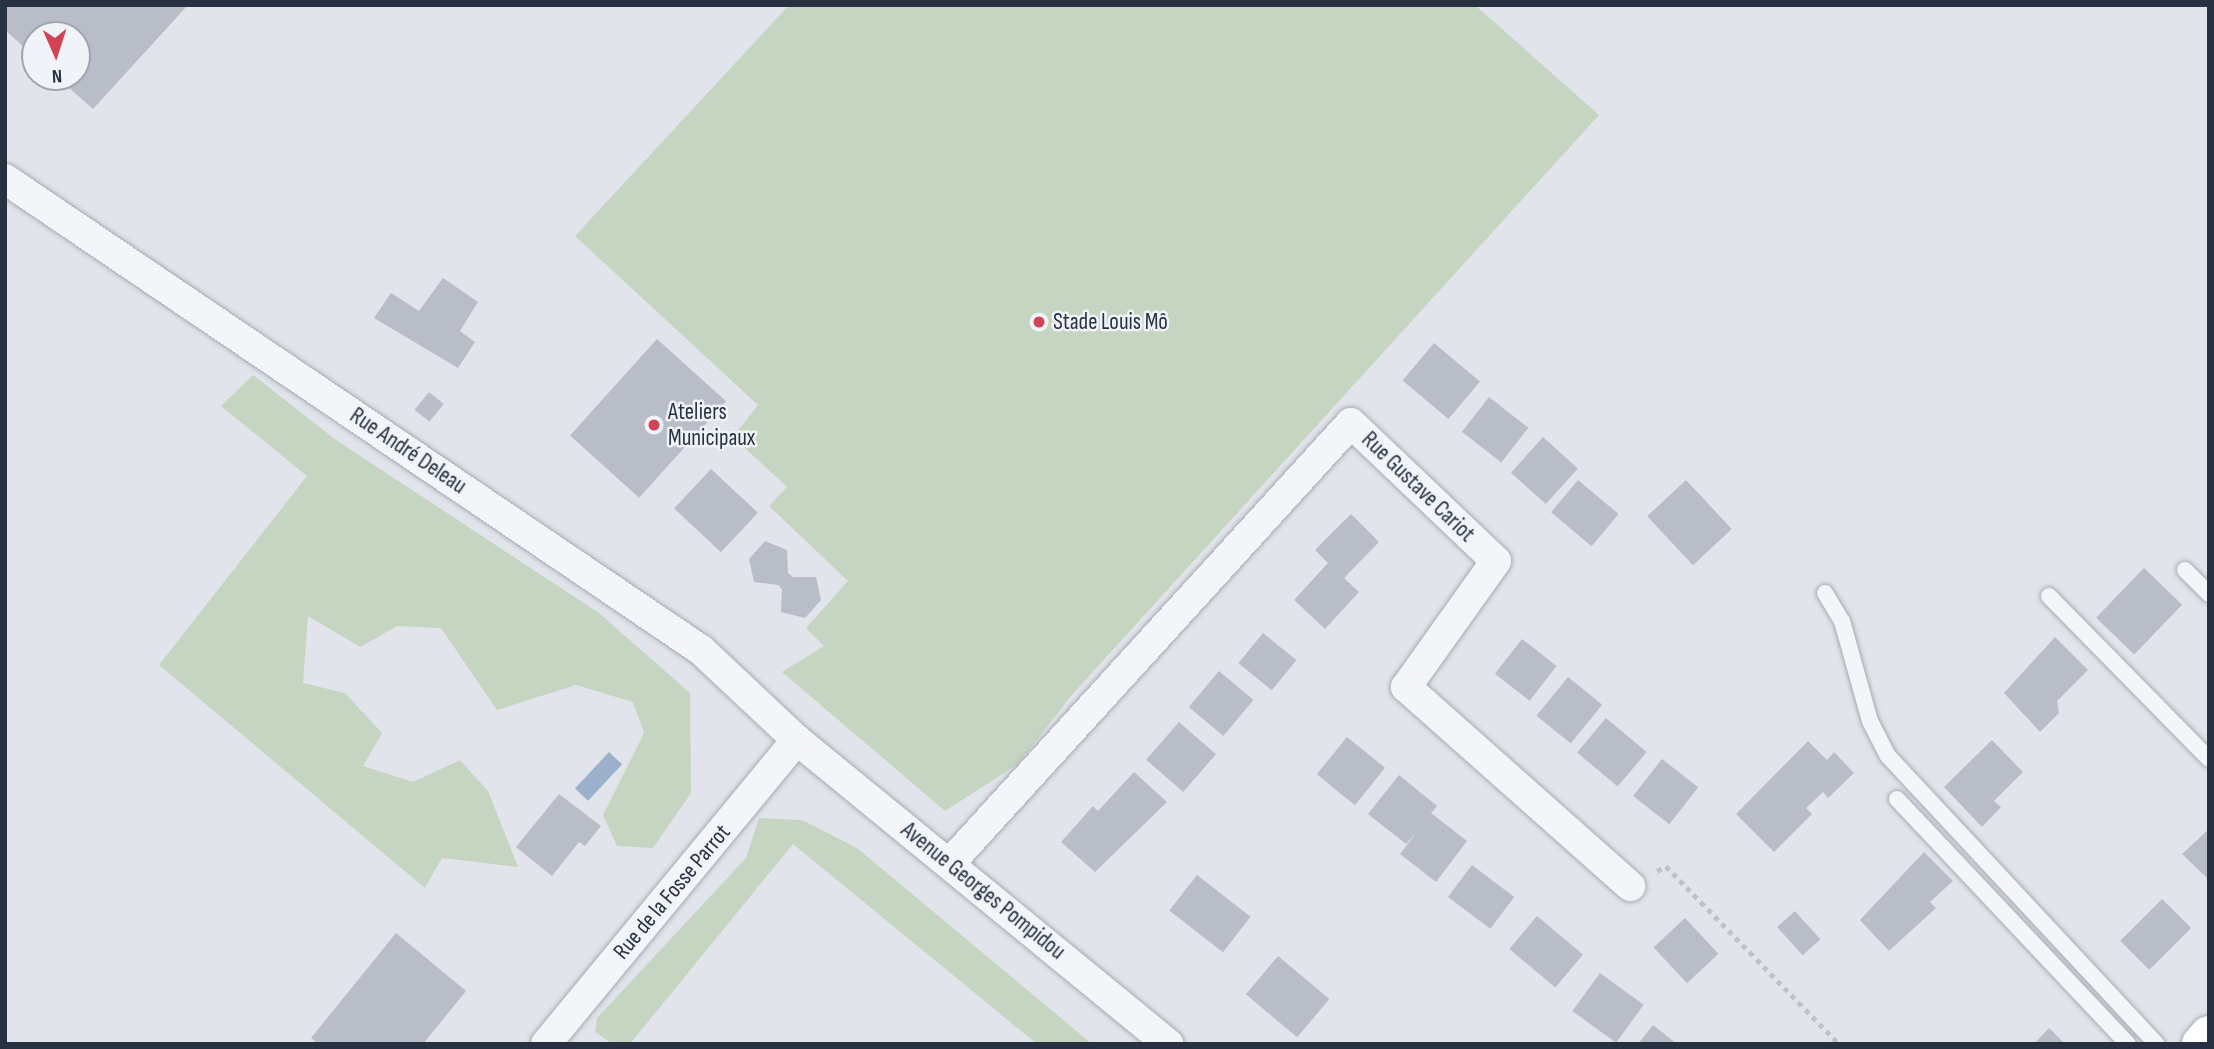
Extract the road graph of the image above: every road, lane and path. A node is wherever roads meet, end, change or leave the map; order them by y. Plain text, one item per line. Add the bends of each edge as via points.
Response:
1 (5, 179) edge
2 (2185, 570) dead end
3 (1825, 593) dead end
4 (2209, 594) edge
5 (2049, 596) dead end
6 (797, 740) junction
7 (2209, 759) edge
8 (1897, 799) dead end
9 (950, 863) junction
10 (1630, 886) joint
11 (2209, 1035) edge
12 (546, 1044) edge
13 (1168, 1044) edge
14 (1839, 1044) edge
15 (2127, 1044) edge
16 (2157, 1044) edge
17 (2201, 1044) edge

1 - 6 street, Rue André Deleau via 701,650
2 - 4 lane
3 - 16 lane via 1842,621 1870,721 1888,756
5 - 7 lane
6 - 9 street, Avenue Georges Pompidou
6 - 12 street, Rue de la Fosse Parrot
8 - 15 lane
9 - 10 street, Rue Gustave Cariot via 1351,423 1496,561 1406,687
9 - 13 street, Avenue Georges Pompidou
10 - 14 path via 1666,866
11 - 17 street

